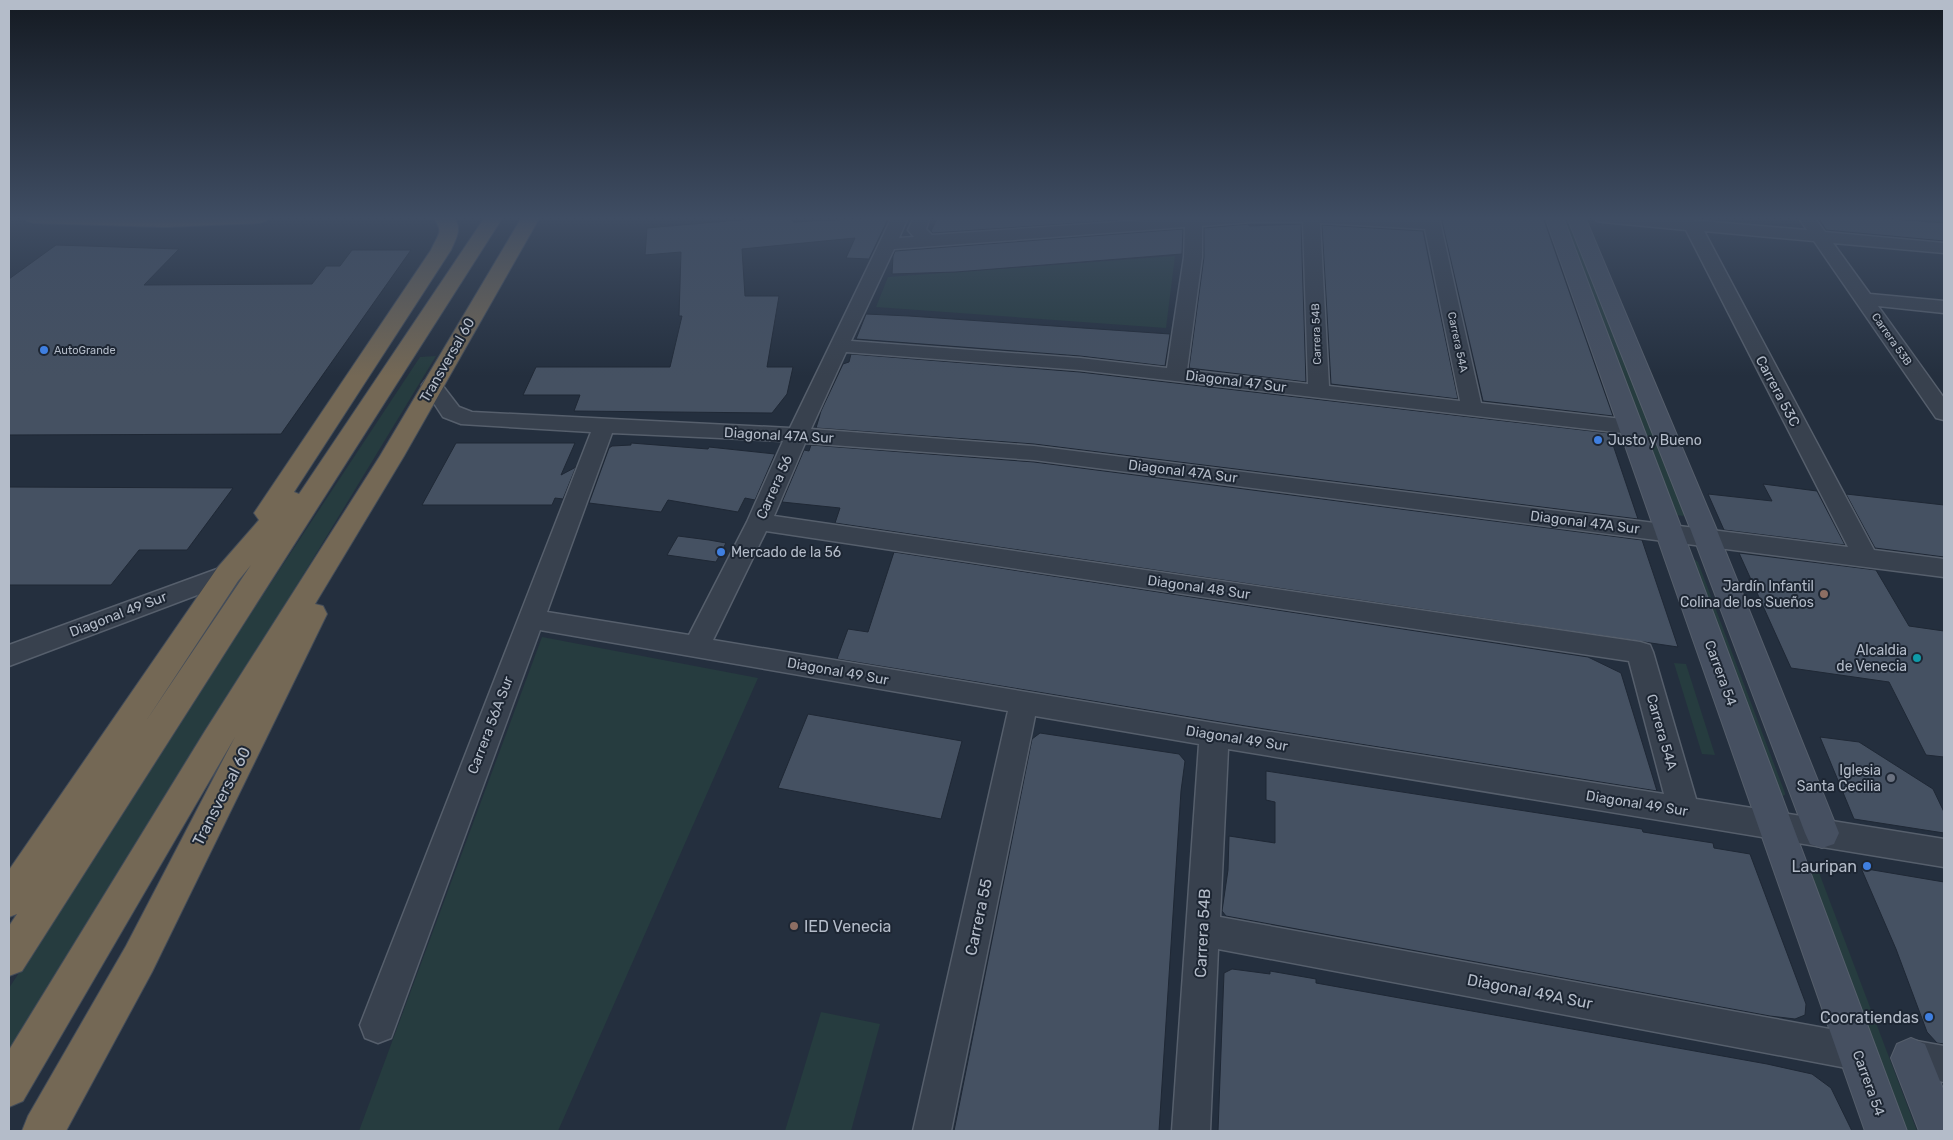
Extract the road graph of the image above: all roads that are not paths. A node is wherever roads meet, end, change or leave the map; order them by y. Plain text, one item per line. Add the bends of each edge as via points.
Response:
1 (428, 270) edge
2 (459, 270) edge
3 (498, 270) edge
4 (875, 270) edge
5 (1191, 270) edge
6 (1313, 270) edge
7 (1443, 270) edge
8 (1574, 270) edge
9 (1597, 270) edge
10 (1716, 270) edge
11 (1844, 270) edge
12 (1864, 299) junction
13 (1944, 307) edge
14 (1600, 341) junction
15 (839, 346) junction
16 (1632, 356) junction
17 (1176, 374) junction
18 (1918, 376) junction
19 (1944, 379) edge
20 (432, 386) junction
21 (1319, 391) junction
22 (1472, 408) junction
23 (368, 410) junction
24 (1944, 413) edge
25 (604, 426) junction
26 (1631, 427) junction
27 (797, 435) junction
28 (392, 456) junction
29 (758, 522) junction
30 (1670, 532) junction
31 (1706, 537) junction
32 (1865, 557) junction
33 (1944, 568) edge
34 (228, 574) junction
35 (531, 619) junction
36 (696, 647) junction
37 (1640, 652) joint
38 (9, 656) edge
39 (1024, 703) junction
40 (1214, 735) junction
41 (144, 752) junction
42 (69, 810) junction
43 (1684, 811) junction
44 (1776, 826) junction
45 (1822, 834) junction
46 (1944, 853) edge
47 (9, 900) edge
48 (1202, 930) junction
49 (9, 958) edge
50 (378, 1025) dead end
51 (1857, 1052) junction
52 (1928, 1061) edge
53 (9, 1087) edge
54 (43, 1131) edge
55 (932, 1131) edge
56 (1191, 1131) edge
57 (1886, 1131) edge
58 (1940, 1131) edge

1 - 34 highway
2 - 23 highway
3 - 20 highway, Transversal 60
4 - 15 street, Carrera 56
5 - 17 street
6 - 21 street, Carrera 54B
7 - 22 street, Carrera 54A
8 - 14 street, Carrera 54
9 - 16 street
10 - 32 street, Carrera 53C
11 - 12 street, Carrera 53B
12 - 13 street
12 - 18 street, Carrera 53B
14 - 16 street
14 - 26 street, Carrera 54
15 - 17 street, Diagonal 47 Sur via 1039,360
15 - 27 street, Carrera 56
16 - 31 street
17 - 21 street, Diagonal 47 Sur
18 - 19 street
18 - 24 street, Carrera 53B
20 - 25 street, Diagonal 47A Sur via 451,412 464,418
20 - 28 highway, Transversal 60
21 - 22 street, Diagonal 47 Sur
22 - 26 street, Diagonal 47 Sur
23 - 34 highway
23 - 41 highway
25 - 27 street, Diagonal 47A Sur
25 - 35 street, Carrera 56A Sur
26 - 30 street, Carrera 54
27 - 29 street, Carrera 56
27 - 30 street, Diagonal 47A Sur via 1034,453
28 - 53 highway, Transversal 60 via 216,740
28 - 54 highway, Transversal 60 via 139,959
29 - 36 street, Carrera 56
29 - 37 street, Diagonal 48 Sur
30 - 31 street, Diagonal 47A Sur
30 - 44 street, Carrera 54
31 - 32 street, Diagonal 47A Sur
31 - 45 street
32 - 33 street, Diagonal 47A Sur
34 - 38 street, Diagonal 49 Sur
34 - 42 highway
35 - 36 street, Diagonal 49 Sur
35 - 50 street, Carrera 56A Sur
36 - 39 street, Diagonal 49 Sur
37 - 43 street, Carrera 54A
39 - 40 street, Diagonal 49 Sur
39 - 55 street, Carrera 55
40 - 43 street, Diagonal 49 Sur
40 - 48 street, Carrera 54B
41 - 42 highway
41 - 49 highway
42 - 47 highway
43 - 44 street, Diagonal 49 Sur
44 - 45 street, Diagonal 49 Sur
44 - 51 street, Carrera 54
45 - 46 street, Diagonal 49 Sur
48 - 51 street, Diagonal 49A Sur
48 - 56 street, Carrera 54B
51 - 57 street, Carrera 54
52 - 58 street

